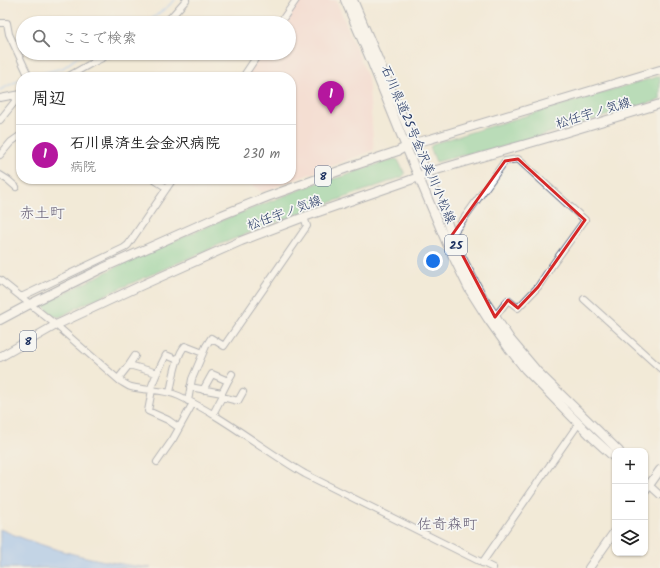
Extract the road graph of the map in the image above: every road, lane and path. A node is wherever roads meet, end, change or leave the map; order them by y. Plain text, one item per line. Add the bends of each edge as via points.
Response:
1 (186, 0) edge
2 (296, 0) edge
3 (346, 0) edge
4 (353, 0) edge
5 (172, 16) edge
6 (285, 16) edge
7 (0, 23) edge
8 (16, 49) edge
9 (21, 60) edge
10 (98, 60) edge
11 (254, 60) edge
12 (660, 70) edge
13 (27, 72) edge
14 (76, 72) edge
15 (246, 72) edge
16 (16, 95) edge
17 (0, 98) edge
18 (16, 100) edge
19 (660, 104) edge
20 (0, 120) edge
21 (16, 138) edge
22 (409, 145) junction
23 (0, 155) edge
24 (0, 175) edge
25 (423, 175) junction
26 (161, 184) edge
27 (169, 184) edge
28 (16, 187) dead end
29 (166, 188) junction
30 (304, 217) junction
31 (452, 235) junction
32 (128, 245) junction
33 (128, 256) junction
34 (0, 280) edge
35 (21, 297) junction
36 (584, 299) dead end
37 (30, 304) junction
38 (495, 317) junction
39 (0, 320) edge
40 (56, 326) junction
41 (203, 353) junction
42 (135, 356) dead end
43 (0, 357) edge
44 (178, 360) junction
45 (129, 365) junction
46 (660, 368) edge
47 (157, 373) junction
48 (232, 374) dead end
49 (118, 379) junction
50 (228, 381) junction
51 (190, 387) junction
52 (151, 390) junction
53 (203, 390) junction
54 (243, 392) dead end
55 (170, 393) junction
56 (222, 395) junction
57 (190, 402) junction
58 (213, 414) junction
59 (579, 423) junction
60 (178, 427) junction
61 (616, 448) edge
62 (612, 455) edge
63 (157, 462) dead end
64 (660, 470) edge
65 (648, 484) edge
66 (648, 487) edge
67 (660, 495) edge
68 (612, 536) edge
69 (612, 536) edge
70 (482, 563) junction
71 (493, 568) edge
72 (586, 568) edge
73 (589, 568) edge

1 - 5 street
2 - 6 street
3 - 22 main road, 石川県道25号金沢美川小松線 / 25
4 - 22 main road, 石川県道25号金沢美川小松線 / 25
7 - 8 street via 7,23
9 - 13 street
10 - 14 street
11 - 15 street
12 - 22 main road, 松任宇ノ気線 / 8
16 - 17 street
18 - 20 street
19 - 25 main road, 松任宇ノ気線 / 8
21 - 23 street
22 - 25 main road, 石川県道25号金沢美川小松線 / 25
22 - 33 main road, 松任宇ノ気線 / 8 via 266,197
24 - 28 street
25 - 30 main road, 松任宇ノ気線 / 8
25 - 31 main road, 石川県道25号金沢美川小松線 / 25
25 - 59 main road, 石川県道25号金沢美川小松線 / 25 via 447,244 469,289 529,374
26 - 29 street
27 - 29 street
29 - 32 street
30 - 40 main road, 松任宇ノ気線 / 8 via 241,241
30 - 41 street via 307,226 224,346 211,338
31 - 38 main road, 石川県道25号金沢美川小松線 / 25
31 - 38 street via 505,161 518,159 585,220 538,287 518,308 508,300
32 - 33 street
32 - 35 street
33 - 37 main road, 松任宇ノ気線 / 8
34 - 35 street
35 - 37 street
36 - 46 street
37 - 39 main road, 松任宇ノ気線 / 8
37 - 40 street
38 - 61 main road, 石川県道25号金沢美川小松線 / 25 via 510,340 537,371
40 - 43 main road, 松任宇ノ気線 / 8
40 - 49 street
41 - 44 street via 185,346
41 - 51 street
42 - 45 street
44 - 47 street via 166,355
44 - 55 street
45 - 47 street
45 - 49 street
47 - 52 street
48 - 50 street
49 - 52 street via 130,387
50 - 53 street via 212,374
50 - 56 street
51 - 53 street
51 - 57 street
52 - 55 street
52 - 60 street via 148,411
53 - 56 street
54 - 56 street via 238,401
55 - 57 street
56 - 58 street
57 - 58 street
57 - 60 street
58 - 70 street via 305,474
59 - 62 main road, 石川県道25号金沢美川小松線 / 25
59 - 70 street
60 - 63 street
64 - 65 main road
66 - 67 street
68 - 72 main road
69 - 73 main road
70 - 71 street

